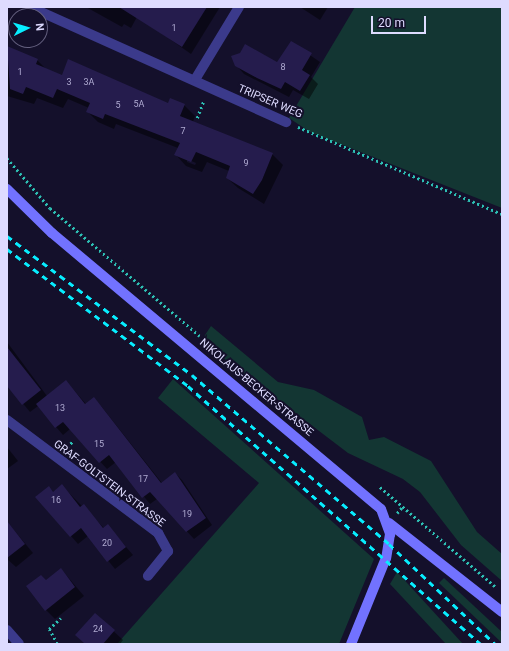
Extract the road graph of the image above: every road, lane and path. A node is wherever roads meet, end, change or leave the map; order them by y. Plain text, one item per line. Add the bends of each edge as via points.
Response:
1 (30, 7) edge
2 (239, 7) edge
3 (196, 78) junction
4 (210, 87) junction
5 (197, 118) dead end
6 (286, 122) joint
7 (7, 158) edge
8 (7, 189) edge
9 (502, 214) edge
10 (207, 342) dead end
11 (7, 420) edge
12 (378, 486) dead end
13 (388, 522) junction
14 (148, 576) dead end
15 (502, 592) edge
16 (502, 612) edge
17 (61, 618) dead end
18 (7, 630) edge
19 (19, 644) edge
20 (57, 644) edge
21 (351, 644) edge

1 - 3 street, TRIPSER WEG
2 - 3 street
3 - 4 street, TRIPSER WEG
4 - 5 path
4 - 6 street, TRIPSER WEG
6 - 9 path, TRIPSER WEG
7 - 10 path via 50,208
8 - 13 main road, NIKOLAUS-BECKER-STRASSE via 52,233 381,509
11 - 14 street, GRAF-GOLTSTEIN-STRASSE via 158,533 168,550
12 - 15 path
13 - 16 main road, NIKOLAUS-BECKER-STRASSE
13 - 21 main road via 386,558
17 - 20 path via 49,629
18 - 19 street

